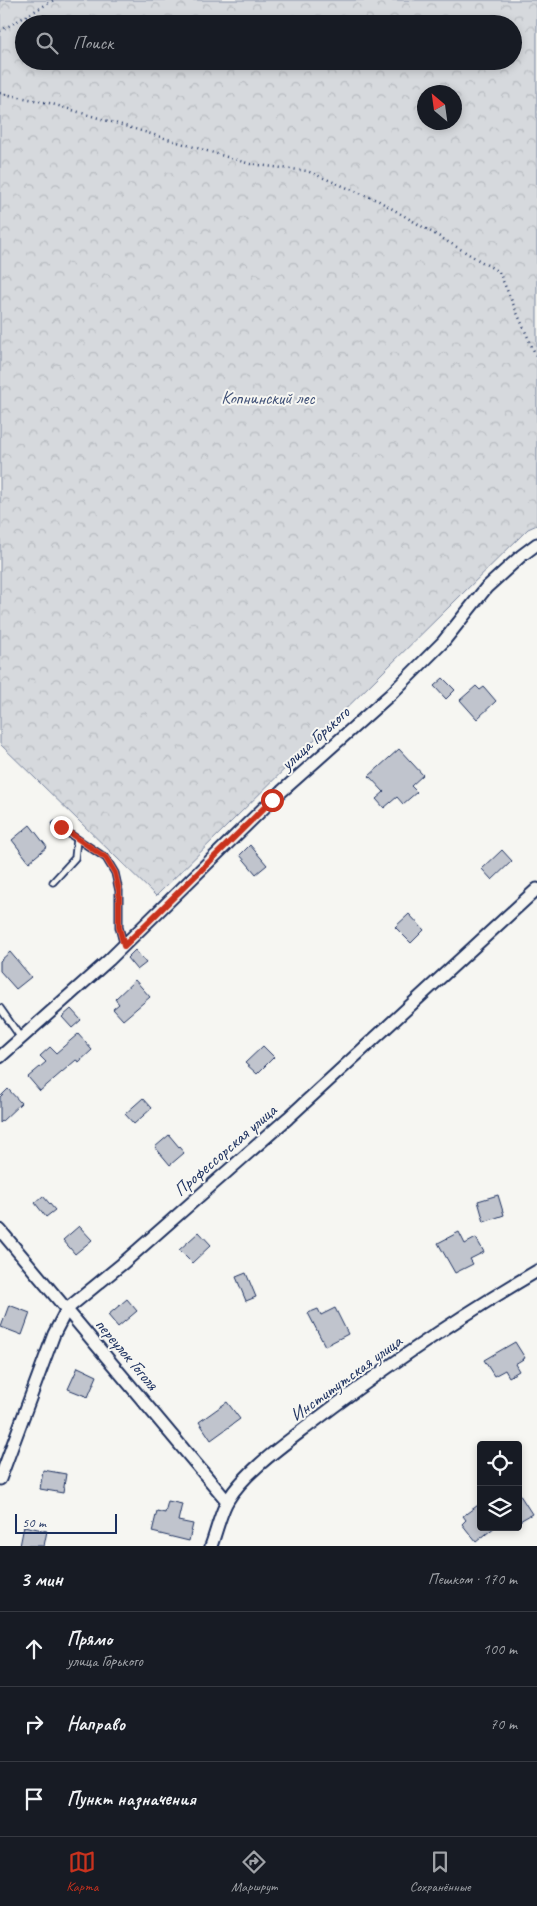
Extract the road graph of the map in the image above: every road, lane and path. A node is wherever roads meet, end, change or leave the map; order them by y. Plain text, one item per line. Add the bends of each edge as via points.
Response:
1 (54, 0) edge
2 (28, 15) edge
3 (15, 22) edge
4 (0, 31) edge
5 (0, 93) edge
6 (537, 358) edge
7 (537, 544) edge
8 (56, 825) dead end
9 (78, 839) junction
10 (53, 882) dead end
11 (537, 889) edge
12 (124, 946) junction
13 (0, 1008) edge
14 (21, 1038) junction
15 (0, 1057) edge
16 (0, 1230) edge
17 (537, 1271) edge
18 (68, 1309) junction
19 (0, 1479) edge
20 (227, 1501) junction
21 (211, 1546) edge

1 - 2 path
3 - 4 path
5 - 6 path via 49,104 250,164 307,171 380,201 499,272
7 - 12 street, улица Горького via 486,588 443,642 391,694 272,800
8 - 9 lane
9 - 10 lane via 74,858
9 - 12 lane via 106,858 115,873 119,891 119,927
11 - 18 street, Профессорская улица via 281,1124
12 - 14 street, улица Горького
13 - 14 lane
14 - 15 street, улица Горького
16 - 18 street, переулок Гоголя
17 - 20 street, Институтская улица via 392,1364 317,1419 281,1446 241,1483
18 - 19 street, Профессорская улица via 54,1334
18 - 20 street, переулок Гоголя
20 - 21 street, Институтская улица

